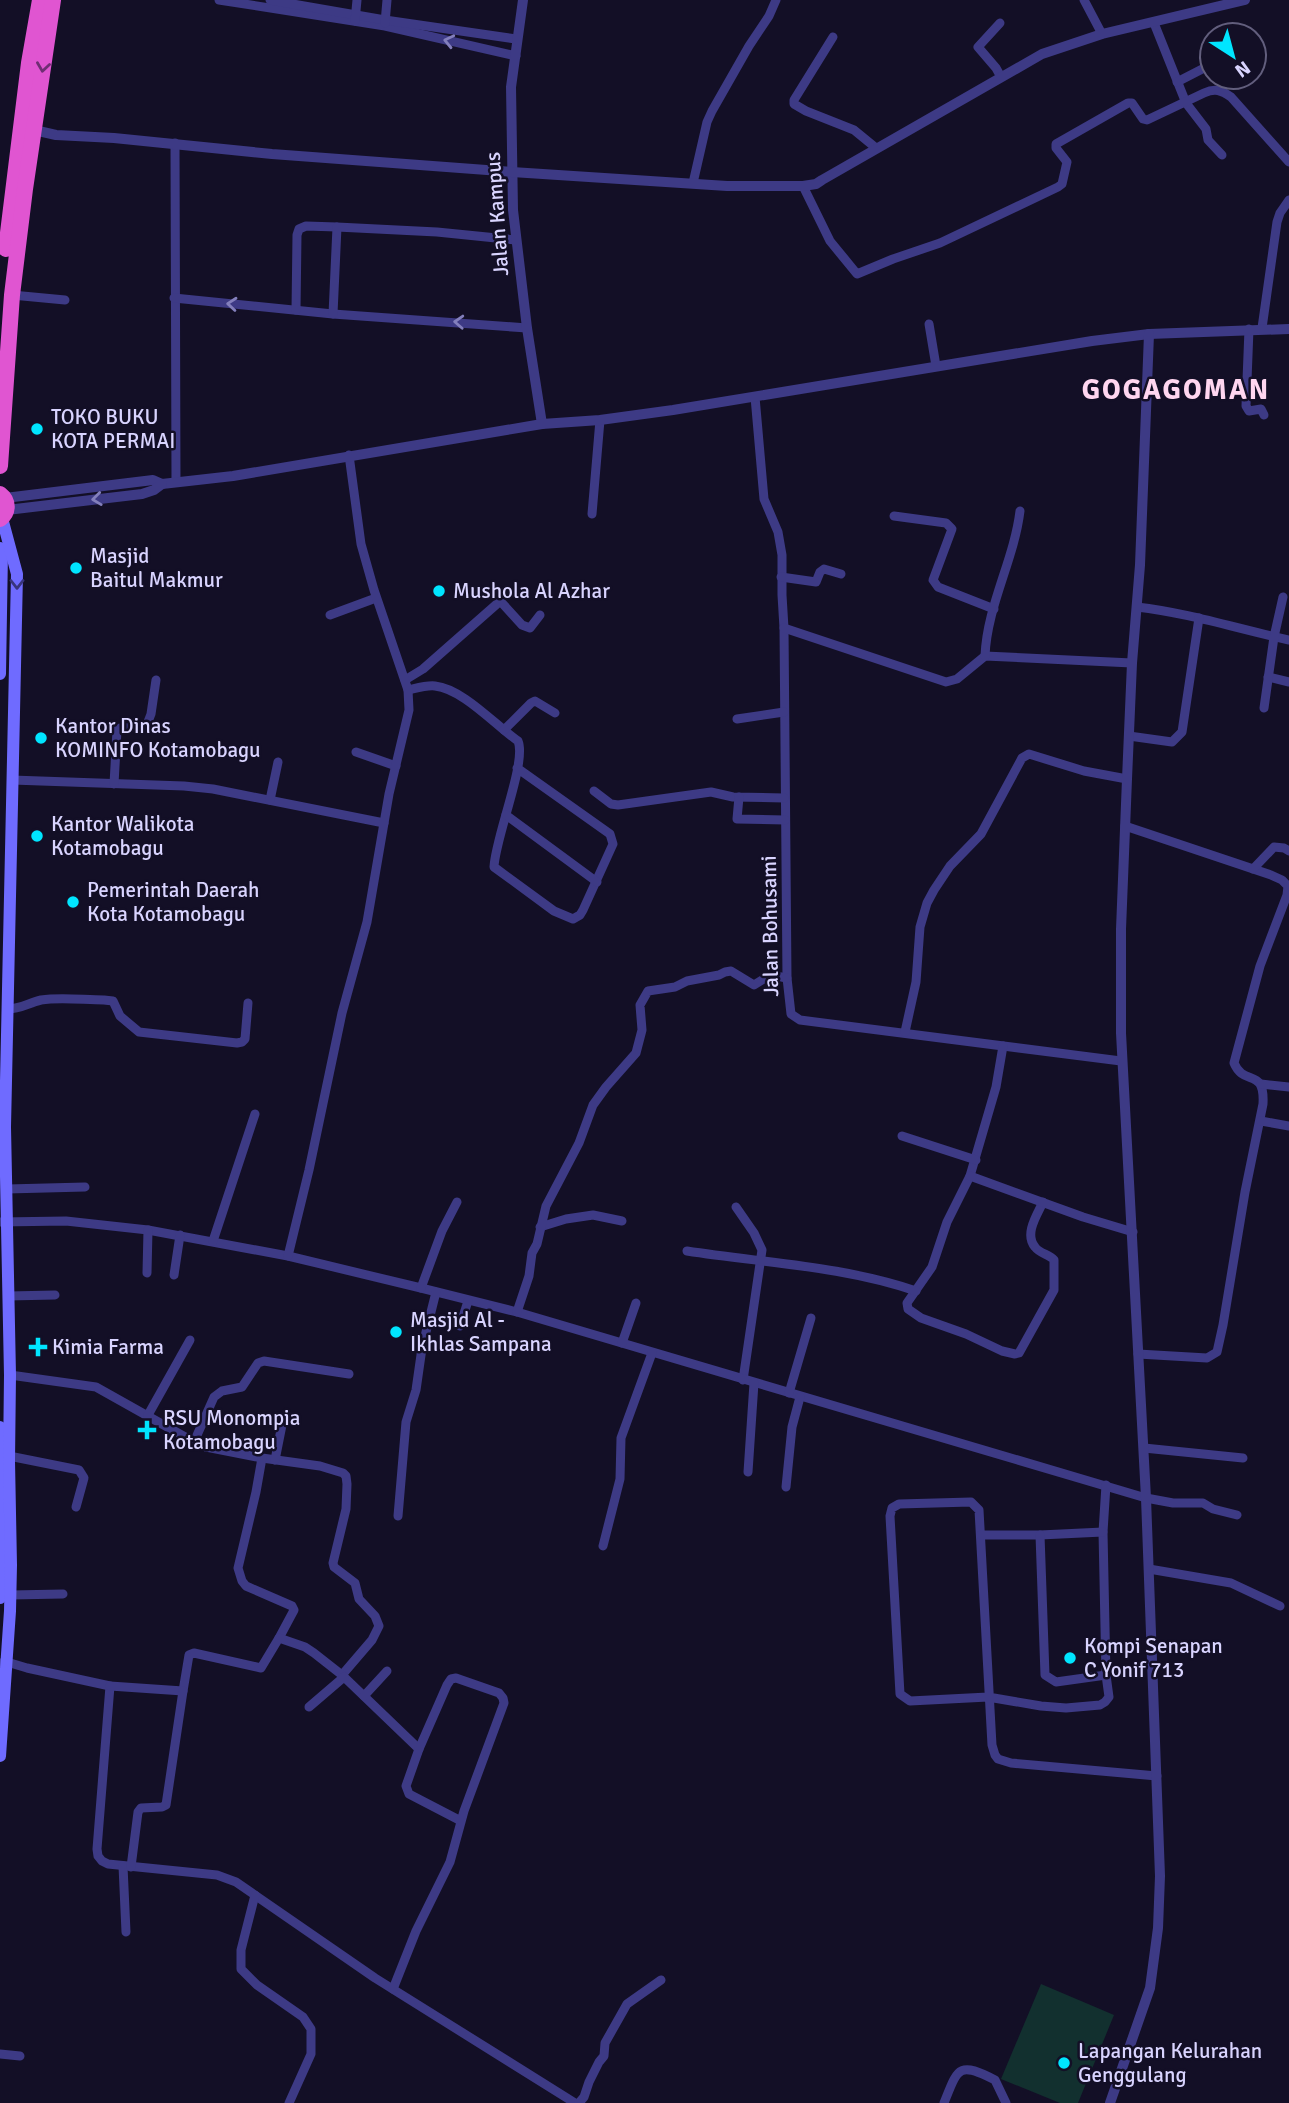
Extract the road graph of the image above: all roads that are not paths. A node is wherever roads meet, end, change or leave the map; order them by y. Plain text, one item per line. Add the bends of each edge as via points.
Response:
1 (40, 0) edge
2 (53, 0) edge
3 (219, 0) edge
4 (270, 0) edge
5 (356, 0) edge
6 (387, 0) edge
7 (523, 0) edge
8 (776, 0) edge
9 (1084, 0) edge
10 (1245, 0) edge
11 (355, 19) junction
12 (385, 23) junction
13 (1000, 23) dead end
14 (1154, 23) junction
15 (1102, 34) junction
16 (833, 37) dead end
17 (516, 39) junction
18 (516, 55) junction
19 (1198, 71) edge
20 (1001, 77) junction
21 (1177, 82) junction
22 (1186, 103) junction
23 (34, 131) junction
24 (176, 143) junction
25 (876, 148) junction
26 (1222, 155) dead end
27 (1289, 162) edge
28 (512, 172) junction
29 (692, 183) junction
30 (803, 186) junction
31 (1287, 205) edge
32 (337, 227) junction
33 (516, 240) junction
34 (12, 295) junction
35 (174, 299) junction
36 (65, 300) dead end
37 (0, 310) edge
38 (296, 310) junction
39 (333, 314) junction
40 (929, 324) dead end
41 (527, 328) junction
42 (1262, 328) junction
43 (1249, 329) junction
44 (1289, 329) edge
45 (1149, 334) junction
46 (936, 366) junction
47 (755, 397) junction
48 (3, 406) edge
49 (1264, 415) dead end
50 (600, 420) junction
51 (542, 424) junction
52 (349, 455) junction
53 (0, 466) edge
54 (176, 482) junction
55 (3, 508) edge
56 (1020, 510) dead end
57 (592, 514) dead end
58 (894, 516) dead end
59 (0, 548) edge
60 (841, 574) dead end
61 (782, 577) junction
62 (1283, 597) dead end
63 (376, 598) junction
64 (1137, 607) junction
65 (994, 609) junction
66 (330, 615) dead end
67 (540, 615) dead end
68 (1199, 618) junction
69 (785, 628) junction
70 (1274, 637) junction
71 (1289, 640) edge
72 (985, 656) junction
73 (1132, 663) junction
74 (0, 674) edge
75 (1268, 677) junction
76 (156, 680) dead end
77 (1289, 682) edge
78 (407, 685) junction
79 (1264, 708) dead end
80 (784, 712) junction
81 (555, 713) dead end
82 (737, 719) dead end
83 (504, 730) junction
84 (1129, 736) junction
85 (356, 752) dead end
86 (278, 762) dead end
87 (396, 766) junction
88 (517, 768) junction
89 (1127, 779) junction
90 (12, 780) junction
91 (114, 784) junction
92 (594, 791) dead end
93 (738, 797) junction
94 (785, 798) junction
95 (270, 800) junction
96 (506, 815) junction
97 (785, 820) junction
98 (384, 823) junction
99 (1125, 826) junction
100 (1289, 852) edge
101 (6, 861) edge
102 (1253, 869) junction
103 (597, 882) junction
104 (787, 978) junction
105 (248, 1003) dead end
106 (7, 1009) junction
107 (905, 1032) junction
108 (3, 1042) edge
109 (1003, 1046) junction
110 (1121, 1061) junction
111 (1261, 1084) junction
112 (1289, 1087) edge
113 (255, 1114) dead end
114 (1261, 1121) junction
115 (1289, 1126) edge
116 (902, 1136) dead end
117 (976, 1160) junction
118 (970, 1176) junction
119 (85, 1187) dead end
120 (6, 1189) junction
121 (457, 1202) dead end
122 (1043, 1202) junction
123 (736, 1207) dead end
124 (622, 1221) dead end
125 (3, 1222) edge
126 (540, 1227) junction
127 (148, 1230) junction
128 (1133, 1232) junction
129 (180, 1235) junction
130 (213, 1241) junction
131 (687, 1251) dead end
132 (288, 1256) junction
133 (761, 1262) junction
134 (147, 1273) dead end
135 (174, 1275) dead end
136 (421, 1288) junction
137 (916, 1291) junction
138 (436, 1292) junction
139 (55, 1295) dead end
140 (8, 1296) junction
141 (468, 1301) junction
142 (636, 1303) dead end
143 (517, 1312) junction
144 (811, 1318) dead end
145 (460, 1326) dead end
146 (190, 1340) dead end
147 (622, 1343) junction
148 (652, 1353) junction
149 (1138, 1354) junction
150 (349, 1374) dead end
151 (10, 1375) junction
152 (743, 1380) junction
153 (754, 1383) junction
154 (789, 1393) junction
155 (800, 1397) junction
156 (148, 1415) junction
157 (282, 1425) dead end
158 (0, 1427) edge
159 (194, 1442) junction
160 (1144, 1448) junction
161 (262, 1458) junction
162 (1243, 1458) dead end
163 (5, 1460) edge
164 (275, 1460) junction
165 (748, 1472) dead end
166 (1106, 1485) junction
167 (786, 1487) dead end
168 (1146, 1498) junction
169 (76, 1507) dead end
170 (1237, 1515) dead end
171 (398, 1516) dead end
172 (1104, 1532) junction
173 (981, 1535) junction
174 (1040, 1535) junction
175 (603, 1546) dead end
176 (1149, 1569) junction
177 (63, 1594) dead end
178 (5, 1596) edge
179 (1280, 1606) dead end
180 (279, 1638) junction
181 (3, 1662) edge
182 (387, 1671) dead end
183 (1106, 1675) junction
184 (343, 1676) junction
185 (110, 1686) junction
186 (183, 1692) junction
187 (364, 1696) junction
188 (988, 1697) junction
189 (309, 1707) dead end
190 (419, 1749) junction
191 (0, 1756) edge
192 (1157, 1776) junction
193 (461, 1822) junction
194 (127, 1867) junction
195 (255, 1895) junction
196 (126, 1932) dead end
197 (661, 1980) dead end
198 (393, 1989) junction
199 (0, 2054) edge
200 (20, 2056) dead end
201 (572, 2102) edge
202 (289, 2103) edge
203 (944, 2103) edge
204 (1006, 2103) edge
205 (1110, 2103) edge

1 - 37 highway
2 -> 23 highway
3 - 11 street
4 - 11 street
5 - 11 street
6 - 12 street
7 - 17 street, Jalan Kampus
8 - 29 street via 712,111
9 - 15 street
10 - 14 street
11 - 12 street
12 - 17 street
18 -> 12 street
13 - 20 street via 978,48
14 - 15 street
14 - 21 street
15 - 20 street via 1042,54
16 - 25 street via 794,104 855,130
17 - 18 street, Jalan Kampus
18 - 28 street, Jalan Kampus via 511,87
19 - 21 street
20 - 25 street
21 - 22 street
22 - 26 street
22 - 27 street via 1213,89 1225,92
22 - 30 street via 1147,120 1128,103 1056,144 1067,162 1058,187 949,239 857,275 830,241
23 - 24 street
23 - 34 highway
24 - 28 street
24 - 35 street
25 - 30 street via 816,184
28 - 29 street
28 - 33 street, Jalan Kampus
29 - 30 street
31 - 42 street via 1275,230
32 - 33 street
32 - 38 street via 299,229
32 - 39 street
33 - 41 street, Jalan Kampus
34 - 36 street
34 - 48 highway
38 -> 35 street
35 - 54 street
38 - 39 street
41 -> 39 street
40 - 46 street
41 - 51 street, Jalan Kampus
42 - 43 street
42 - 44 street
43 - 45 street
43 - 49 street via 1246,406 1249,411 1261,409
45 - 46 street
45 - 64 street
46 - 47 street
47 - 50 street
47 - 61 street, Jalan Bohusami via 764,499 778,531
48 - 53 highway
50 - 51 street
50 - 57 street
51 - 52 street
52 - 54 street
52 - 63 street via 361,544
54 - 55 street via 153,480
55 -> 90 main road via 18,574
56 - 65 street via 1015,543
58 - 65 street via 950,526 935,584
59 - 74 main road
60 - 61 street via 824,569 816,582
61 - 69 street, Jalan Bohusami
62 - 70 street
63 - 66 street
63 - 78 street
64 - 68 street
64 - 73 street
65 - 72 street
67 - 78 street via 530,628 498,603
68 - 70 street
68 - 84 street via 1182,732 1172,742
69 - 72 street via 946,682 957,680
69 - 80 street, Jalan Bohusami
70 - 71 street
70 - 75 street
72 - 73 street
73 - 84 street
75 - 77 street
75 - 79 street
76 - 91 street via 146,727 117,730
78 - 83 street via 438,686 460,696
78 - 87 street via 409,710
80 - 82 street
80 - 94 street, Jalan Bohusami
81 - 83 street via 536,701
83 - 88 street via 520,745
84 - 89 street
85 - 87 street
86 - 95 street
87 - 98 street
88 - 96 street
88 - 103 street via 611,834 613,844
89 - 99 street
89 - 107 street via 1030,754 1022,758 981,834 950,866 927,904
90 - 91 street
90 - 101 main road
91 - 95 street via 203,788
92 - 93 street via 618,805 711,792
93 - 94 street
93 - 97 street via 737,819
94 - 97 street, Jalan Bohusami
95 - 98 street
96 - 103 street
96 - 103 street via 494,863 498,871 554,911 573,919 580,915
97 - 104 street, Jalan Bohusami
98 - 132 street via 370,910
99 - 102 street
99 - 110 street
100 - 102 street via 1274,847
101 - 106 main road
102 - 111 street via 1288,886 1234,1063 1239,1072
104 - 107 street, Jalan Bohusami via 789,1008 795,1018
104 - 126 street via 770,975 754,985 731,971 648,991 640,1005 642,1030 636,1053 593,1105
105 - 106 street via 242,1042 139,1032 120,1016 113,1001 49,999
106 - 108 main road
107 - 109 street, Jalan Bohusami
108 - 120 main road
109 - 110 street, Jalan Bohusami
109 - 117 street
110 - 128 street
111 - 112 street
111 - 114 street
113 - 130 street
114 - 115 street
114 - 149 street via 1217,1352 1207,1358
116 - 117 street
117 - 118 street
118 - 122 street
118 - 137 street via 932,1267
119 - 120 street
120 - 125 main road
121 - 136 street
122 - 128 street
122 - 137 street via 1031,1241 1054,1260 1054,1290 1019,1353 1002,1351 912,1314 906,1306
123 - 133 street via 759,1242
124 - 126 street via 593,1215
125 - 127 street via 66,1221
125 - 140 main road
126 - 143 street
127 - 129 street
127 - 134 street
128 - 149 street
129 - 130 street
129 - 135 street
130 - 132 street
131 - 133 street
132 - 136 street
133 - 137 street via 846,1272
133 - 152 street
136 - 138 street
138 - 141 street
138 - 171 street via 406,1422
139 - 140 street
140 - 151 main road
141 - 143 street
141 - 145 street
142 - 147 street
143 - 147 street
144 - 154 street
146 - 156 street
147 - 148 street
148 - 152 street
148 - 175 street via 621,1438 620,1479
149 - 160 street
150 - 159 street via 258,1363 242,1387 214,1397
151 - 156 street via 96,1387
151 - 163 main road
152 - 153 street
153 - 154 street
153 - 165 street
154 - 155 street
155 - 166 street
155 - 167 street
156 - 159 street
157 - 164 street
158 - 163 main road
159 - 161 street
160 - 162 street
160 - 168 street
161 - 164 street
161 - 180 street via 238,1568 246,1586 292,1606
163 - 169 street via 79,1470 84,1478
163 - 178 main road
164 - 184 street via 329,1468 346,1476 346,1508 333,1563 355,1583 359,1599 379,1626
166 - 168 street
166 - 172 street
168 - 170 street via 1203,1503
168 - 176 street
172 - 174 street
172 - 183 street
173 - 174 street
173 - 188 street
173 - 188 street via 979,1510 971,1502 892,1508 900,1694 910,1701
174 - 183 street via 1045,1675 1056,1682
176 - 179 street via 1231,1583
176 - 192 street
177 - 178 street
178 - 181 main road
180 - 184 street via 305,1647
180 - 186 street via 261,1668 190,1655
181 - 185 street
181 - 191 main road
182 - 187 street
183 - 188 street via 1109,1697 1100,1706 1041,1706
184 - 187 street
184 - 189 street
185 - 186 street
185 - 194 street via 97,1849 102,1861
186 - 194 street via 166,1804 138,1812
187 - 190 street
188 - 192 street via 992,1745 1003,1761
190 - 193 street via 406,1789
190 - 193 street via 451,1679 503,1698
192 - 205 street via 1157,1948 1150,1988
193 - 198 street via 446,1872
194 - 195 street via 217,1875
194 - 196 street
195 - 198 street
195 - 202 street via 241,1950 241,1969 312,2029 311,2054
197 - 201 street via 627,2004 605,2043 604,2056 584,2097
198 - 201 street
199 - 200 street
203 - 204 street via 955,2075 969,2068 995,2080

